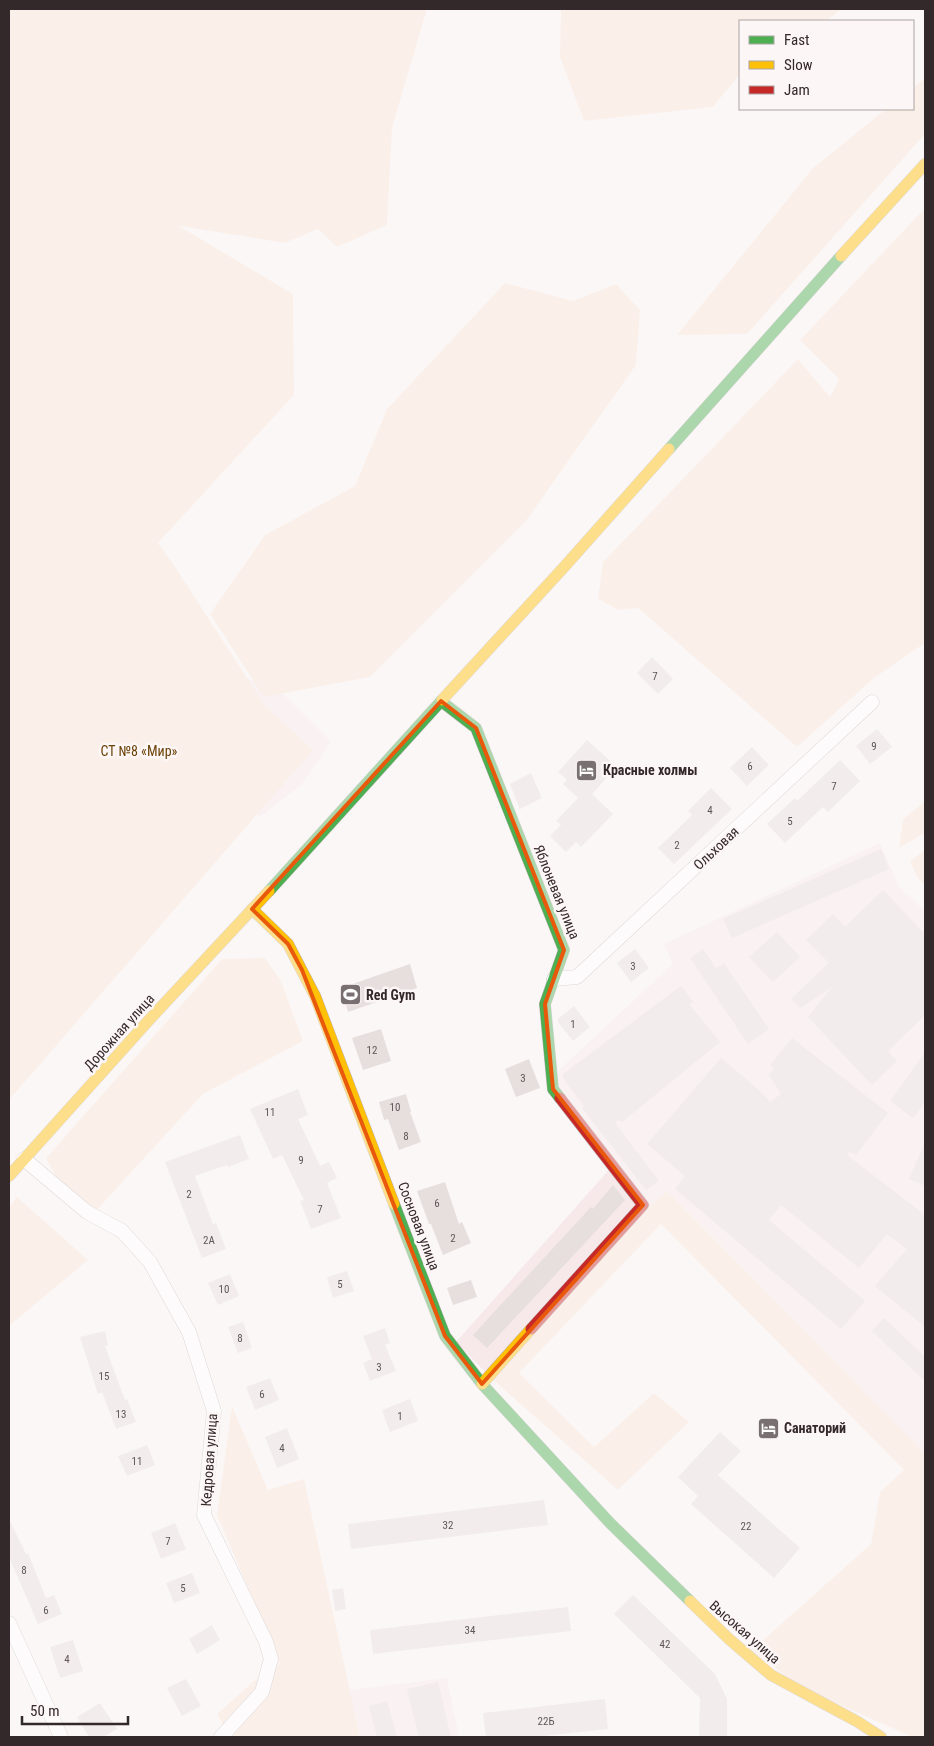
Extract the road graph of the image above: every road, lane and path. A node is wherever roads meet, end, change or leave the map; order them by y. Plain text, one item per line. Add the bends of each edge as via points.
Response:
1 (925, 164) edge
2 (441, 700) junction
3 (872, 702) dead end
4 (252, 908) junction
5 (554, 979) junction
6 (24, 1159) junction
7 (9, 1176) edge
8 (482, 1384) junction
9 (610, 1523) joint
10 (9, 1624) edge
11 (61, 1737) edge
12 (221, 1737) edge
13 (881, 1737) edge

1 - 2 street, Дорожная улица
2 - 4 street, Дорожная улица
2 - 5 street, Яблоневая улица via 476,728 564,950
3 - 5 street, Ольховая via 577,977
4 - 6 street, Дорожная улица
4 - 8 street, Сосновая улица via 288,944 315,996 446,1336
5 - 8 street, Яблоневая улица via 545,1004 553,1089 643,1205
6 - 7 street, Дорожная улица
6 - 12 street, Кедровая улица via 87,1212 122,1231 150,1262 189,1332 214,1411 204,1515 266,1642 271,1659 262,1692
8 - 9 street, Сосновая улица
9 - 13 street, Высокая улица via 690,1603 771,1675
10 - 11 street

